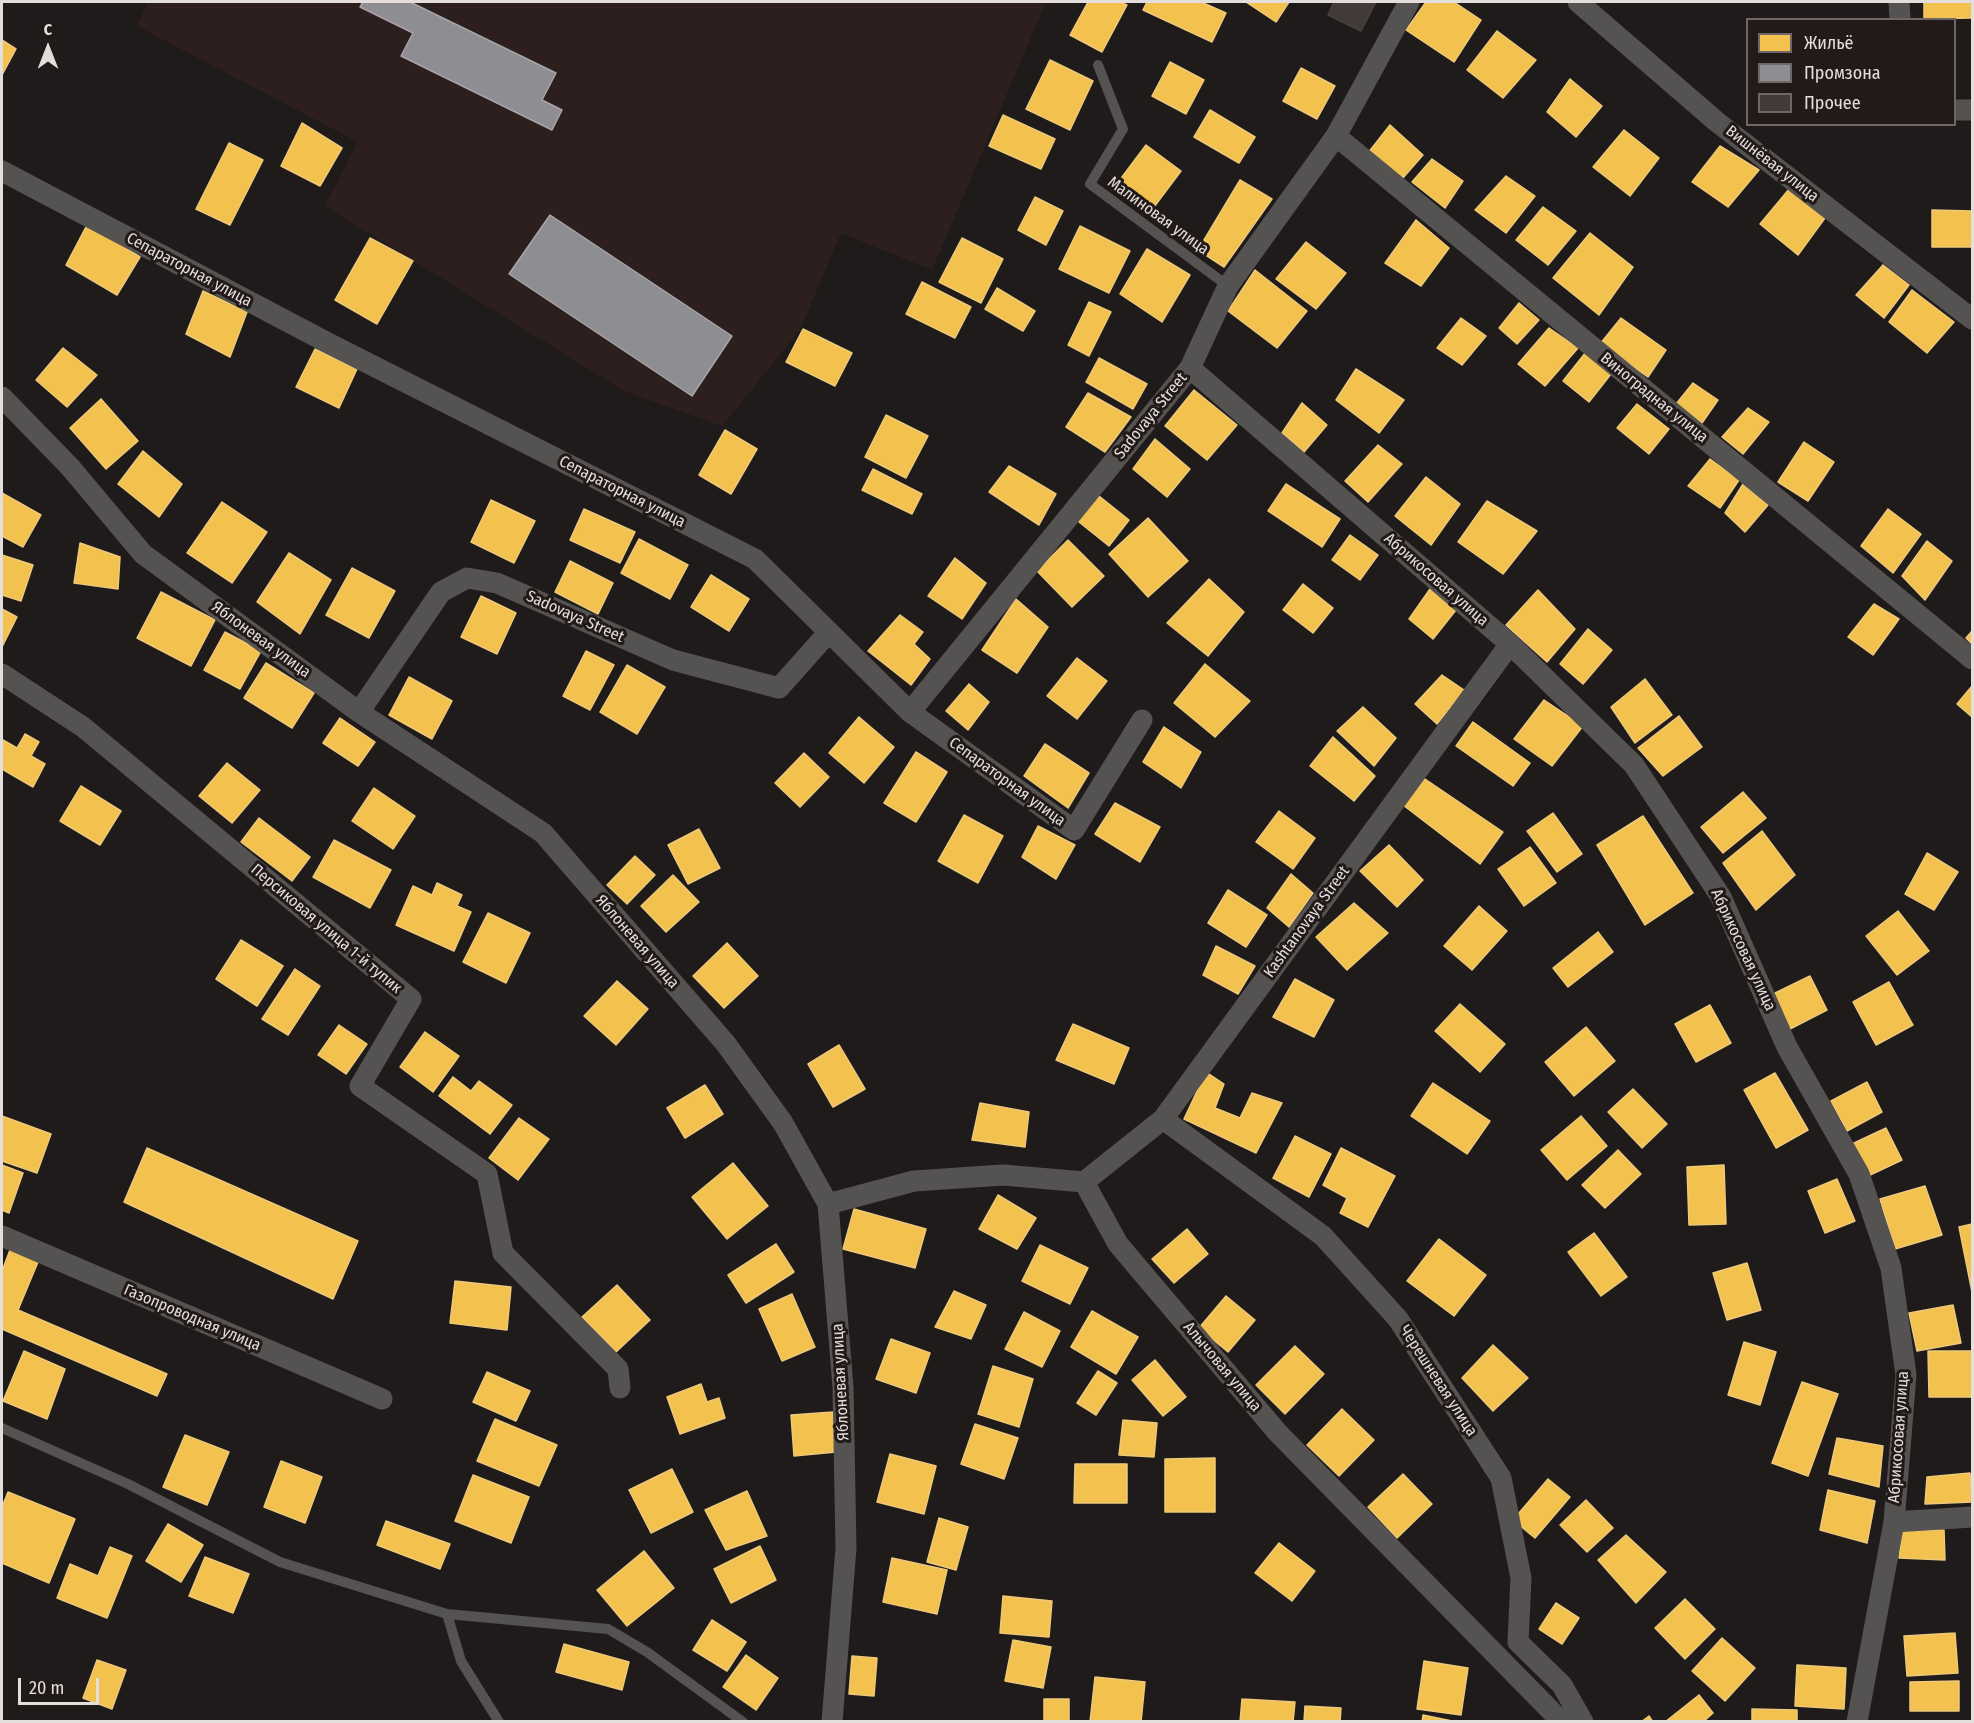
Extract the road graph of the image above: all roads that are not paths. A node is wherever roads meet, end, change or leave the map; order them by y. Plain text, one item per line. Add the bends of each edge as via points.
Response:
1 (1409, 2) edge
2 (1578, 2) edge
3 (1899, 2) edge
4 (1900, 18) edge
5 (1098, 65) dead end
6 (1956, 110) edge
7 (1972, 110) edge
8 (1336, 136) junction
9 (2, 171) edge
10 (1228, 286) junction
11 (1972, 319) edge
12 (1190, 368) junction
13 (2, 397) edge
14 (828, 633) junction
15 (1510, 644) junction
16 (1972, 659) edge
17 (2, 674) edge
18 (359, 712) junction
19 (910, 712) junction
20 (1142, 720) dead end
21 (1163, 1119) junction
22 (1084, 1182) junction
23 (828, 1204) junction
24 (2, 1236) edge
25 (621, 1388) dead end
26 (382, 1399) dead end
27 (2, 1428) edge
28 (1972, 1517) edge
29 (1894, 1522) junction
30 (447, 1614) junction
31 (499, 1722) edge
32 (743, 1722) edge
33 (832, 1722) edge
34 (1562, 1722) edge
35 (1583, 1722) edge
36 (1857, 1722) edge

1 - 8 street, Sadovaya Street
2 - 11 street, Вишнёвая улица via 1716,122
3 - 4 street
5 - 10 lane, Малиновая улица via 1123,129 1090,184
6 - 7 street
8 - 10 street, Sadovaya Street
8 - 16 street, Виноградная улица
9 - 14 street, Сепараторная улица via 330,344 755,559
10 - 12 street, Sadovaya Street
12 - 15 street, Абрикосовая улица
12 - 19 street, Sadovaya Street
13 - 18 street, Яблоневая улица via 70,467 143,554
14 - 18 street, Sadovaya Street via 779,688 673,660 497,582 467,578 441,592
14 - 19 street, Сепараторная улица
15 - 21 street, Kashtanovaya Street
15 - 29 street, Абрикосовая улица via 1634,765 1715,888 1787,1047 1859,1174 1891,1268 1906,1375
17 - 25 street, Персиковая улица 1-й тупик via 83,727 411,999 360,1086 487,1174 503,1253 618,1369
18 - 23 street, Яблоневая улица via 543,833 726,1044 783,1123
19 - 20 street, Сепараторная улица via 1074,830
21 - 22 street, Kashtanovaya Street
21 - 35 street, Черешневая улица via 1323,1236 1398,1318 1501,1478 1521,1578 1518,1642 1563,1685
22 - 23 street via 1003,1175 914,1181
22 - 34 street, Алычовая улица via 1118,1244 1278,1433
23 - 33 street, Яблоневая улица via 843,1387 846,1548
24 - 26 street, Газопроводная улица
27 - 30 lane via 128,1484 280,1562
28 - 29 street
29 - 36 street, Абрикосовая улица
30 - 31 lane via 461,1661
30 - 32 lane via 608,1629 647,1652

